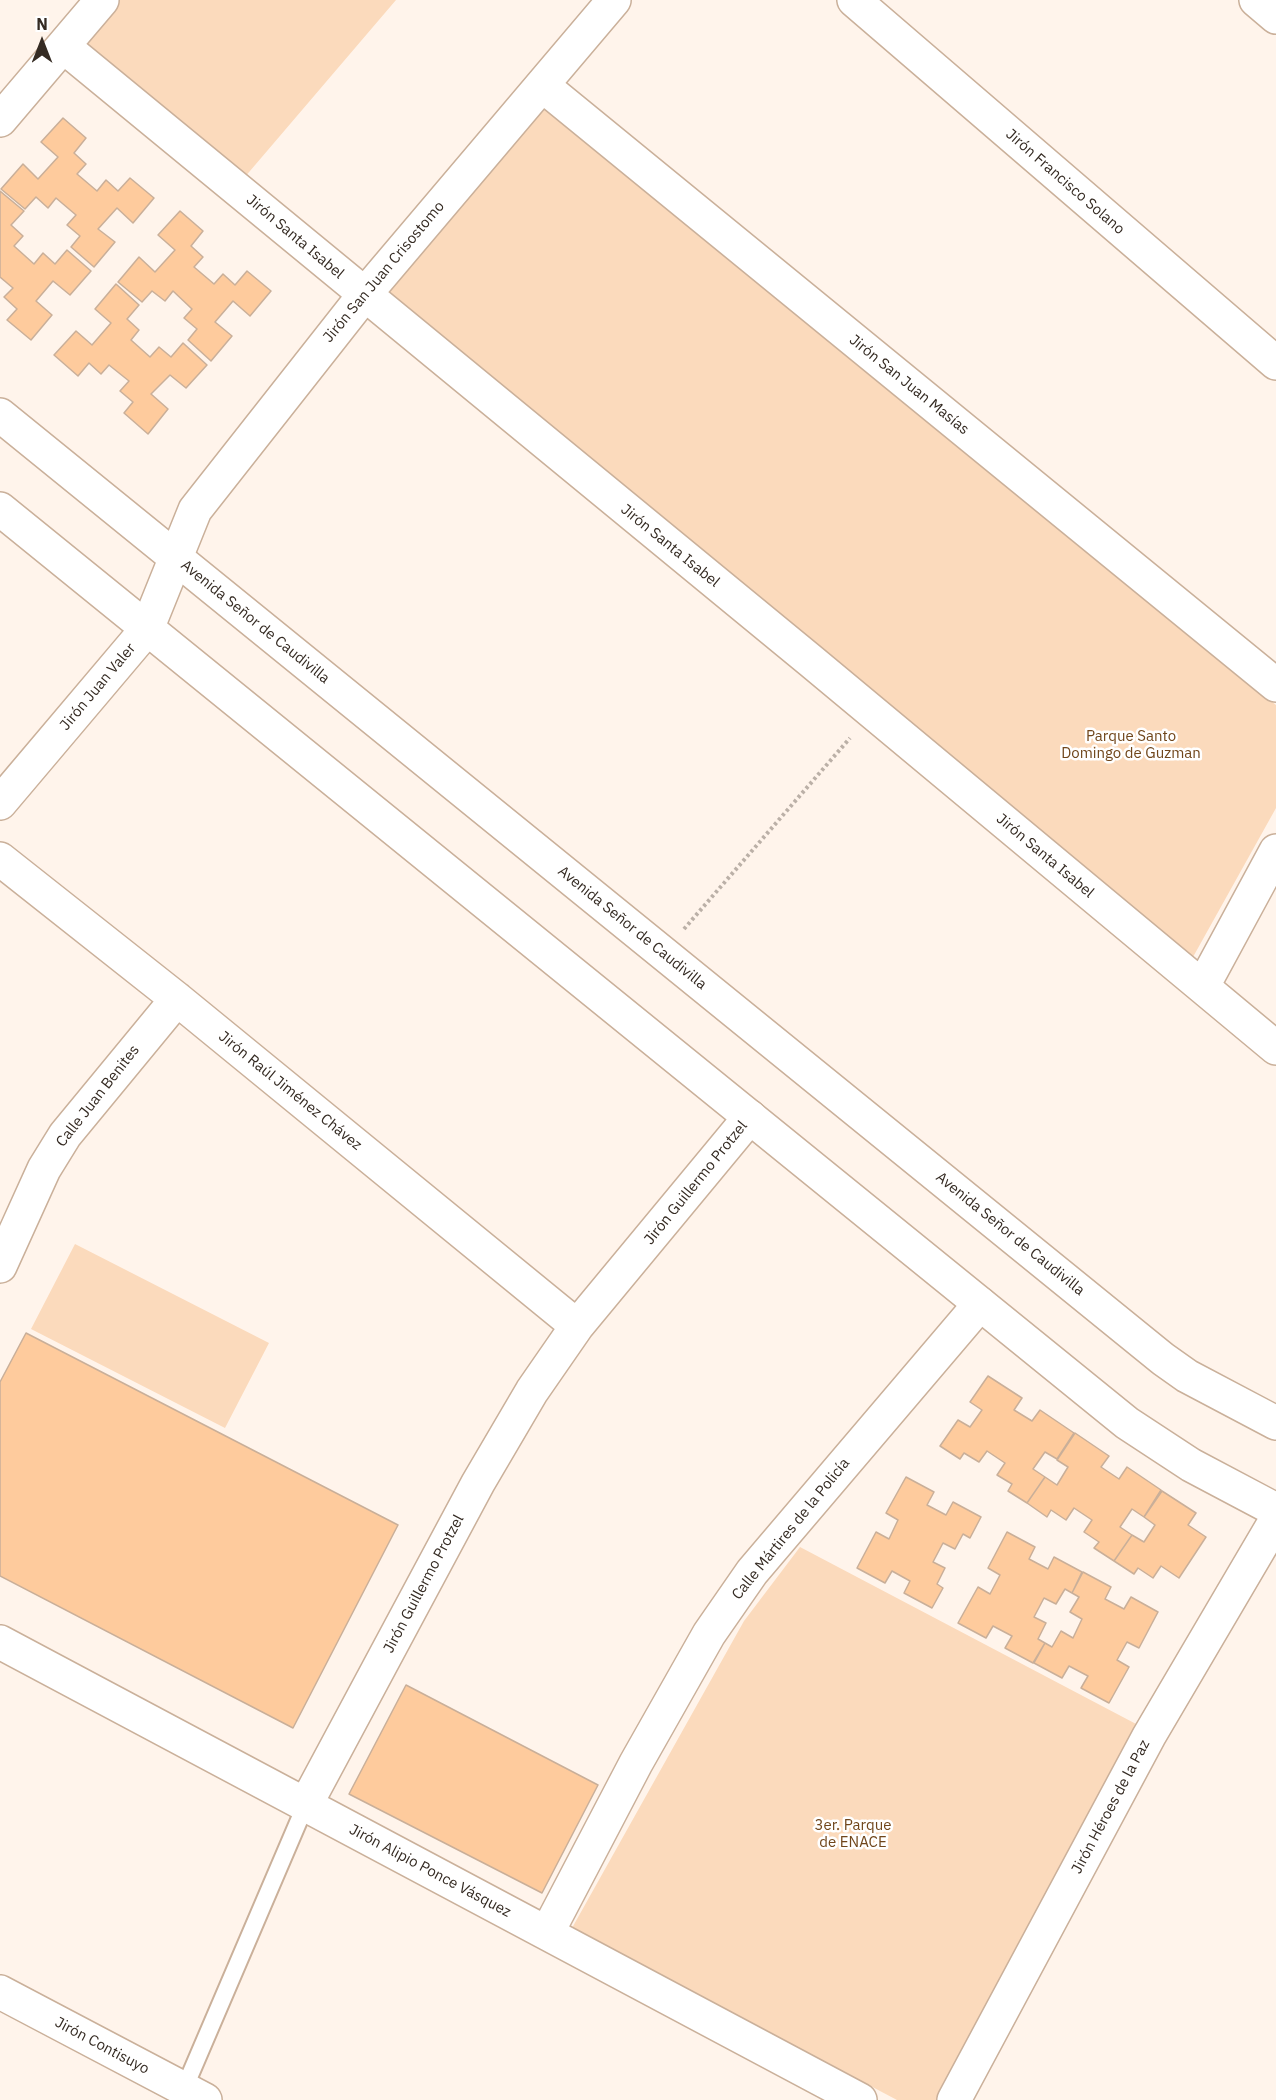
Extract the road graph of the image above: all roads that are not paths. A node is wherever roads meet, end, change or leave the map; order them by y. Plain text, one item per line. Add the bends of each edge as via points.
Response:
1 (102, 0) edge
2 (614, 0) edge
3 (854, 0) edge
4 (1256, 0) edge
5 (1276, 17) edge
6 (63, 46) junction
7 (542, 85) junction
8 (0, 120) edge
9 (364, 294) junction
10 (1276, 363) edge
11 (0, 415) edge
12 (0, 508) edge
13 (176, 558) junction
14 (147, 629) junction
15 (1276, 685) edge
16 (0, 803) edge
17 (1276, 852) edge
18 (0, 859) edge
19 (1203, 986) junction
20 (177, 999) junction
21 (1276, 1048) edge
22 (750, 1117) junction
23 (0, 1266) edge
24 (980, 1304) junction
25 (577, 1326) junction
26 (1276, 1423) edge
27 (1276, 1510) edge
28 (1276, 1520) edge
29 (0, 1642) edge
30 (306, 1804) junction
31 (547, 1933) junction
32 (0, 1992) edge
33 (189, 2096) edge
34 (860, 2100) edge
35 (954, 2100) edge

1 - 6 street
2 - 7 street, Jirón San Juan Crisostomo
3 - 10 street, Jirón Francisco Solano
4 - 5 street
6 - 8 street
6 - 9 street, Jirón Santa Isabel
7 - 9 street, Jirón San Juan Crisostomo
7 - 15 street, Jirón San Juan Masías
9 - 13 street, Jirón San Juan Crisostomo via 195,510
9 - 19 street, Jirón Santa Isabel
11 - 13 street, Avenida Señor de Caudivilla
12 - 14 street
13 - 14 street, Jirón Juan Valer
13 - 26 street, Avenida Señor de Caudivilla via 1163,1359
14 - 16 street, Jirón Juan Valer
14 - 22 street
17 - 19 street
18 - 20 street, Jirón Raúl Jiménez Chávez
19 - 21 street, Jirón Santa Isabel
20 - 23 street, Calle Juan Benites via 65,1135 44,1170
20 - 25 street, Jirón Raúl Jiménez Chávez
22 - 24 street
22 - 25 street, Jirón Guillermo Protzel
24 - 27 street via 1160,1446
24 - 31 street, Calle Mártires de la Policía via 753,1572 709,1634
25 - 30 street, Jirón Guillermo Protzel via 532,1391 478,1484
28 - 35 street, Jirón Héroes de la Paz via 1149,1736
29 - 30 street, Jirón Alipio Ponce Vásquez
30 - 31 street, Jirón Alipio Ponce Vásquez
30 - 33 lane, Jirón Guillermo Protzel
31 - 34 street, Jirón Alipio Ponce Vásquez
32 - 33 street, Jirón Contisuyo

